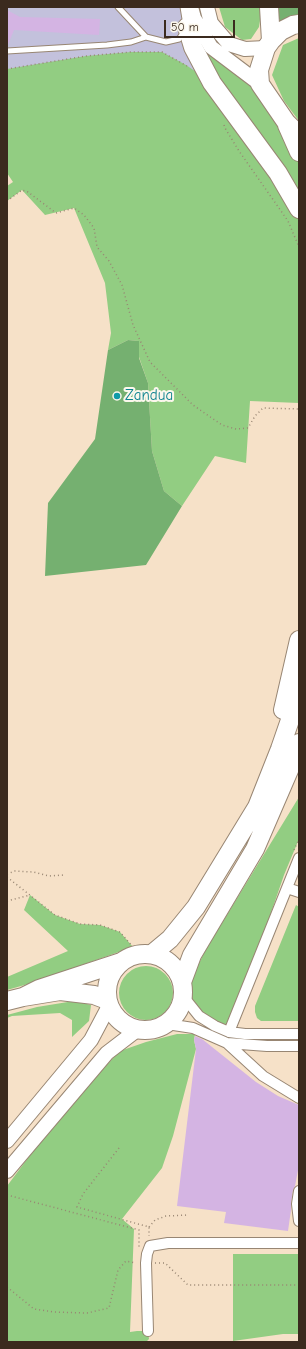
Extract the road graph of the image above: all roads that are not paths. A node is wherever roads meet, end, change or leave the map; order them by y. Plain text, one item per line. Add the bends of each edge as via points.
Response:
1 (118, 7) edge
2 (183, 7) edge
3 (191, 7) edge
4 (207, 7) edge
5 (269, 7) edge
6 (296, 24) edge
7 (187, 28) junction
8 (146, 37) junction
9 (268, 45) junction
10 (7, 51) edge
11 (260, 84) junction
12 (286, 122) junction
13 (299, 135) edge
14 (299, 152) edge
15 (299, 209) edge
16 (299, 640) edge
17 (299, 694) edge
18 (299, 743) edge
19 (299, 772) edge
20 (255, 849) junction
21 (228, 855) junction
22 (299, 858) edge
23 (287, 888) junction
24 (299, 892) edge
25 (146, 954) junction
26 (121, 962) junction
27 (183, 989) junction
28 (15, 999) edge
29 (108, 1003) junction
30 (167, 1024) junction
31 (137, 1030) junction
32 (229, 1032) junction
33 (299, 1034) edge
34 (227, 1043) junction
35 (299, 1046) edge
36 (299, 1098) edge
37 (7, 1142) edge
38 (7, 1171) edge
39 (299, 1191) edge
40 (299, 1221) edge
41 (299, 1243) edge
42 (148, 1331) dead end

1 - 8 lane
2 - 7 lane
3 - 11 main road via 194,18 211,47
4 - 9 main road via 211,23 229,44 245,49
5 - 9 highway
6 - 9 highway via 281,31
7 - 8 lane via 179,39 166,42
7 - 15 highway via 193,47 212,83 278,173
8 - 10 lane via 107,45
9 - 11 highway via 259,70
11 - 12 highway
12 - 13 highway
12 - 14 highway
16 - 21 highway via 271,753
17 - 21 highway via 257,807
18 - 20 highway
19 - 20 highway via 276,824
20 - 27 highway via 192,956
21 - 25 highway via 196,907 170,939
22 - 23 street
23 - 24 street
23 - 32 street
25 - 26 highway via 130,956
25 - 27 highway via 162,958 171,964 178,972
26 - 28 highway
26 - 29 highway via 108,979
27 - 30 highway via 181,1007
27 - 32 street via 199,1016
28 - 29 highway via 60,991 94,995
29 - 31 highway via 115,1017
29 - 37 main road via 91,1040
30 - 31 highway via 148,1031
30 - 34 street via 193,1028
31 - 38 main road via 107,1053
32 - 33 street
34 - 35 street
34 - 36 street via 263,1076
39 - 40 street
41 - 42 street via 168,1243 150,1246 146,1263

